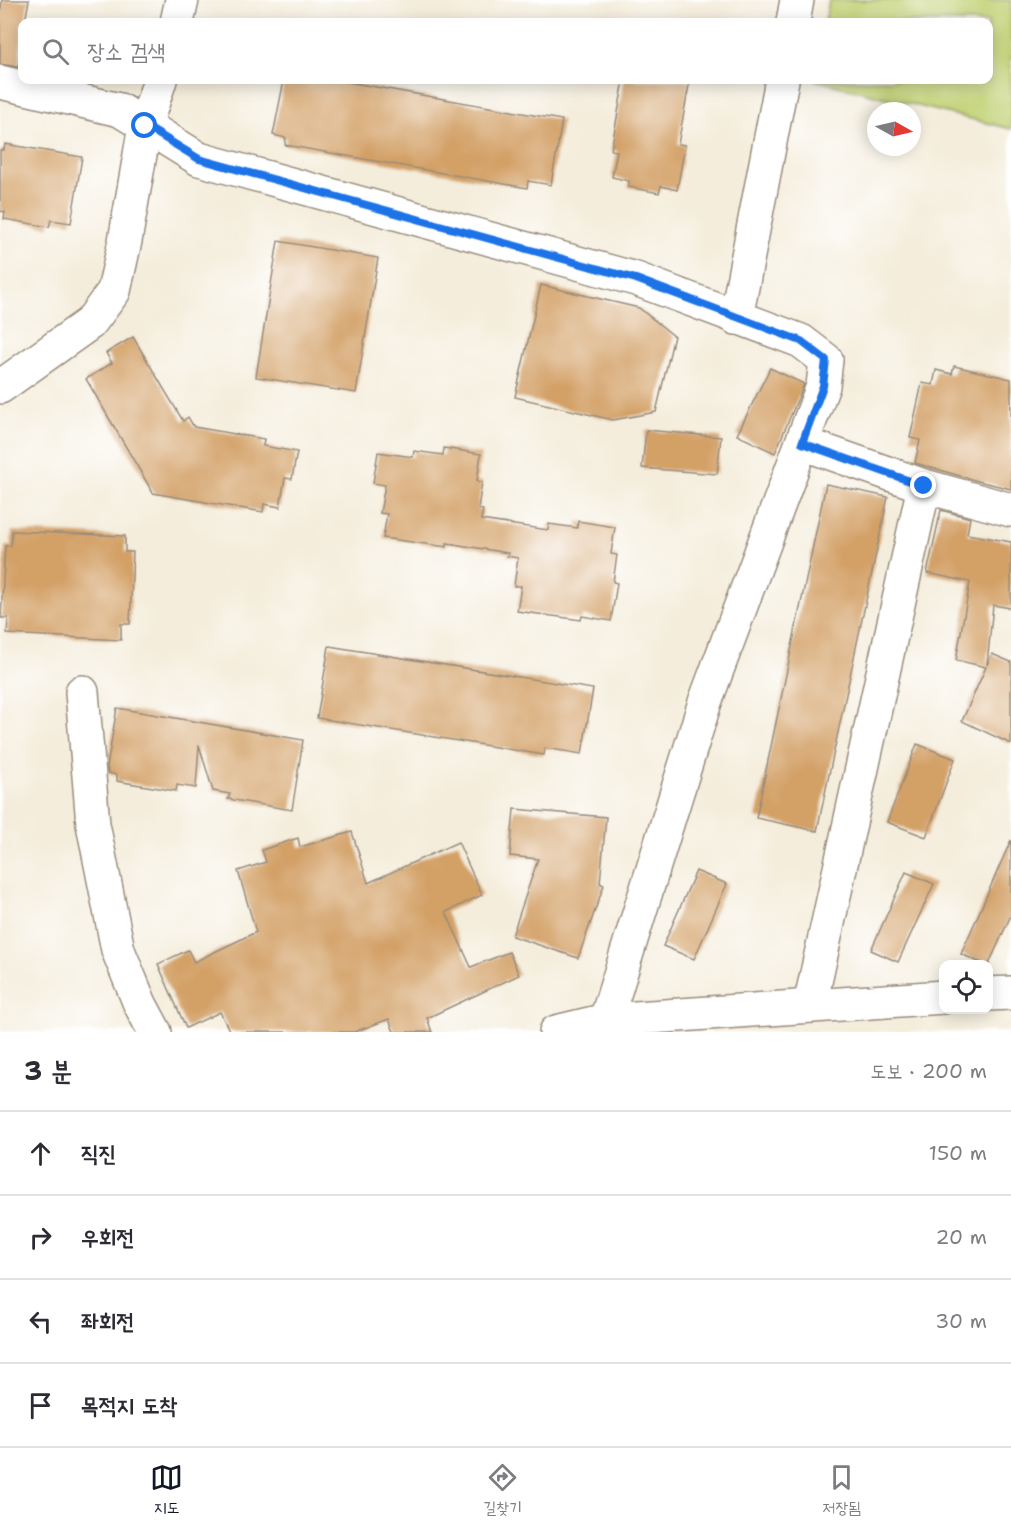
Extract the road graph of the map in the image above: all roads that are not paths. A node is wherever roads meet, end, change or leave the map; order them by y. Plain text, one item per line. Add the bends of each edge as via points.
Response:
1 (182, 0) edge
2 (797, 0) edge
3 (178, 18) edge
4 (794, 18) edge
5 (0, 82) edge
6 (159, 84) edge
7 (781, 84) edge
8 (145, 126) junction
9 (736, 318) junction
10 (0, 387) edge
11 (802, 443) junction
12 (924, 486) junction
13 (1011, 510) edge
14 (81, 692) dead end
15 (1011, 993) edge
16 (993, 994) edge
17 (939, 997) edge
18 (810, 1005) junction
19 (608, 1026) edge
20 (155, 1032) edge
21 (556, 1032) edge

1 - 3 street
2 - 4 street
5 - 8 street via 120,110
6 - 8 street
7 - 9 street
8 - 9 street via 199,159 636,279
8 - 10 street via 114,291 90,323
9 - 11 street via 801,341 826,360 823,386
11 - 12 street
11 - 19 street via 705,702
12 - 13 street
12 - 18 street
14 - 20 street via 93,824 118,950
15 - 16 street
17 - 18 street
18 - 19 street
19 - 21 street

